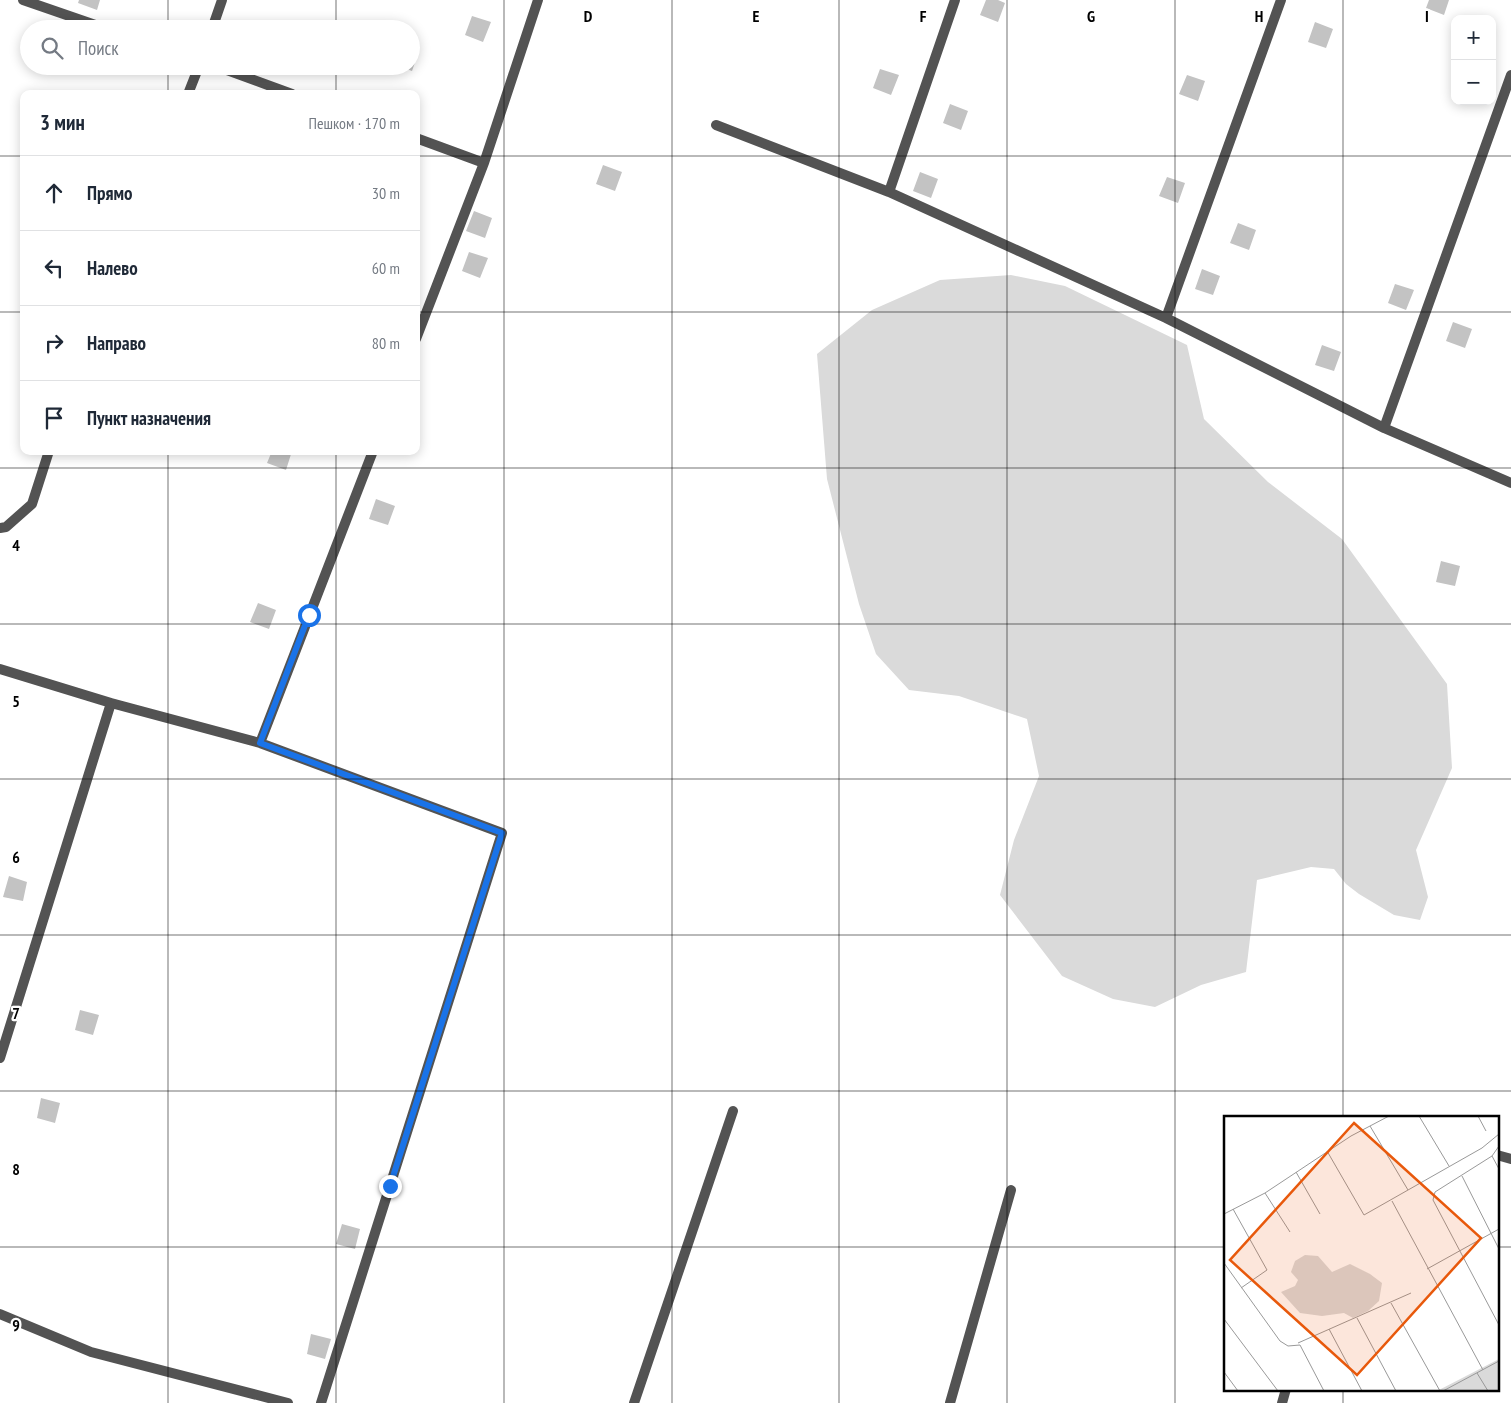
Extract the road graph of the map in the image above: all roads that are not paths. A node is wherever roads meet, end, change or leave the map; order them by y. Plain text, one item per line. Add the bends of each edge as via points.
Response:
1 (22, 0) edge
2 (222, 0) edge
3 (538, 0) edge
4 (955, 0) edge
5 (1282, 0) edge
6 (81, 20) edge
7 (215, 20) edge
8 (195, 75) edge
9 (240, 75) edge
10 (1511, 76) edge
11 (190, 90) edge
12 (281, 90) edge
13 (716, 125) dead end
14 (420, 139) edge
15 (484, 163) junction
16 (889, 192) junction
17 (1166, 318) junction
18 (420, 329) edge
19 (1384, 428) junction
20 (49, 455) edge
21 (371, 455) edge
22 (1511, 483) edge
23 (0, 528) edge
24 (0, 669) edge
25 (111, 703) junction
26 (260, 743) junction
27 (0, 1058) edge
28 (733, 1111) dead end
29 (1498, 1155) edge
30 (1511, 1159) edge
31 (1011, 1190) dead end
32 (0, 1314) edge
33 (1286, 1390) edge
34 (288, 1403) edge
35 (320, 1403) edge
36 (634, 1403) edge
37 (950, 1403) edge
38 (1282, 1403) edge

1 - 6 lane
2 - 7 lane
3 - 15 lane
4 - 16 lane
5 - 17 lane
8 - 11 lane
9 - 12 lane
10 - 19 lane
13 - 16 lane
14 - 15 lane
15 - 18 lane
16 - 17 lane
17 - 19 lane
19 - 22 lane
20 - 23 lane via 32,504 6,527
21 - 26 lane
24 - 25 lane
25 - 26 lane
25 - 27 lane
26 - 35 lane via 502,833
28 - 36 lane
29 - 30 lane
31 - 37 lane
32 - 34 lane via 91,1352
33 - 38 lane

